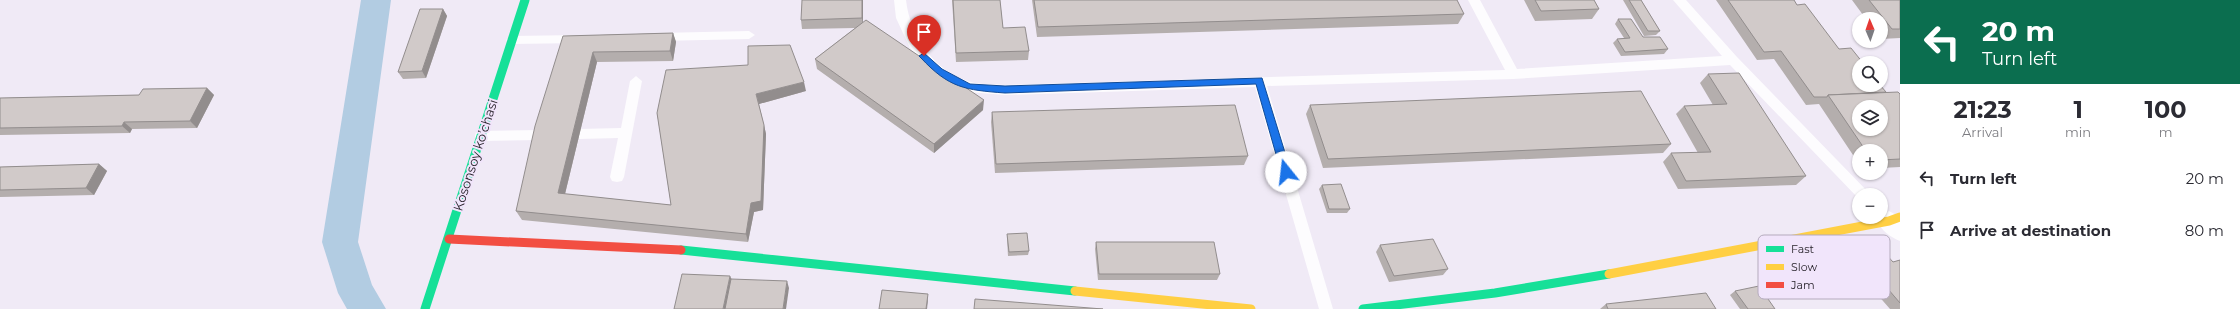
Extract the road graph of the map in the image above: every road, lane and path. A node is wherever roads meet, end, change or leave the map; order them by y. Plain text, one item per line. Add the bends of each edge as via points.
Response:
1 (525, 0) edge
2 (900, 0) edge
3 (1474, 0) edge
4 (1679, 0) edge
5 (749, 35) dead end
6 (646, 37) edge
7 (591, 38) edge
8 (512, 40) junction
9 (1733, 60) junction
10 (1513, 74) junction
11 (636, 81) dead end
12 (1259, 81) junction
13 (626, 133) junction
14 (580, 134) dead end
15 (540, 135) edge
16 (481, 136) junction
17 (617, 177) dead end
18 (1857, 188) edge
19 (1893, 221) edge
20 (1818, 235) edge
21 (449, 238) junction
22 (1758, 246) edge
23 (425, 309) edge
24 (1251, 309) edge
25 (1326, 309) edge
26 (1363, 309) edge

1 - 8 street, Kosonsoy ko’chasi
2 - 12 lane via 902,18 916,48 939,72 969,87 1005,90
3 - 10 lane
4 - 9 lane
5 - 6 lane
7 - 8 lane
8 - 16 street, Kosonsoy ko’chasi
9 - 10 lane
9 - 18 lane
10 - 12 lane
11 - 13 lane
12 - 25 lane
13 - 14 lane
13 - 17 lane
15 - 16 lane
16 - 21 street, Kosonsoy ko’chasi
19 - 20 street
21 - 23 street, Kosonsoy ko’chasi
21 - 24 street via 680,250
22 - 26 street via 1476,297

